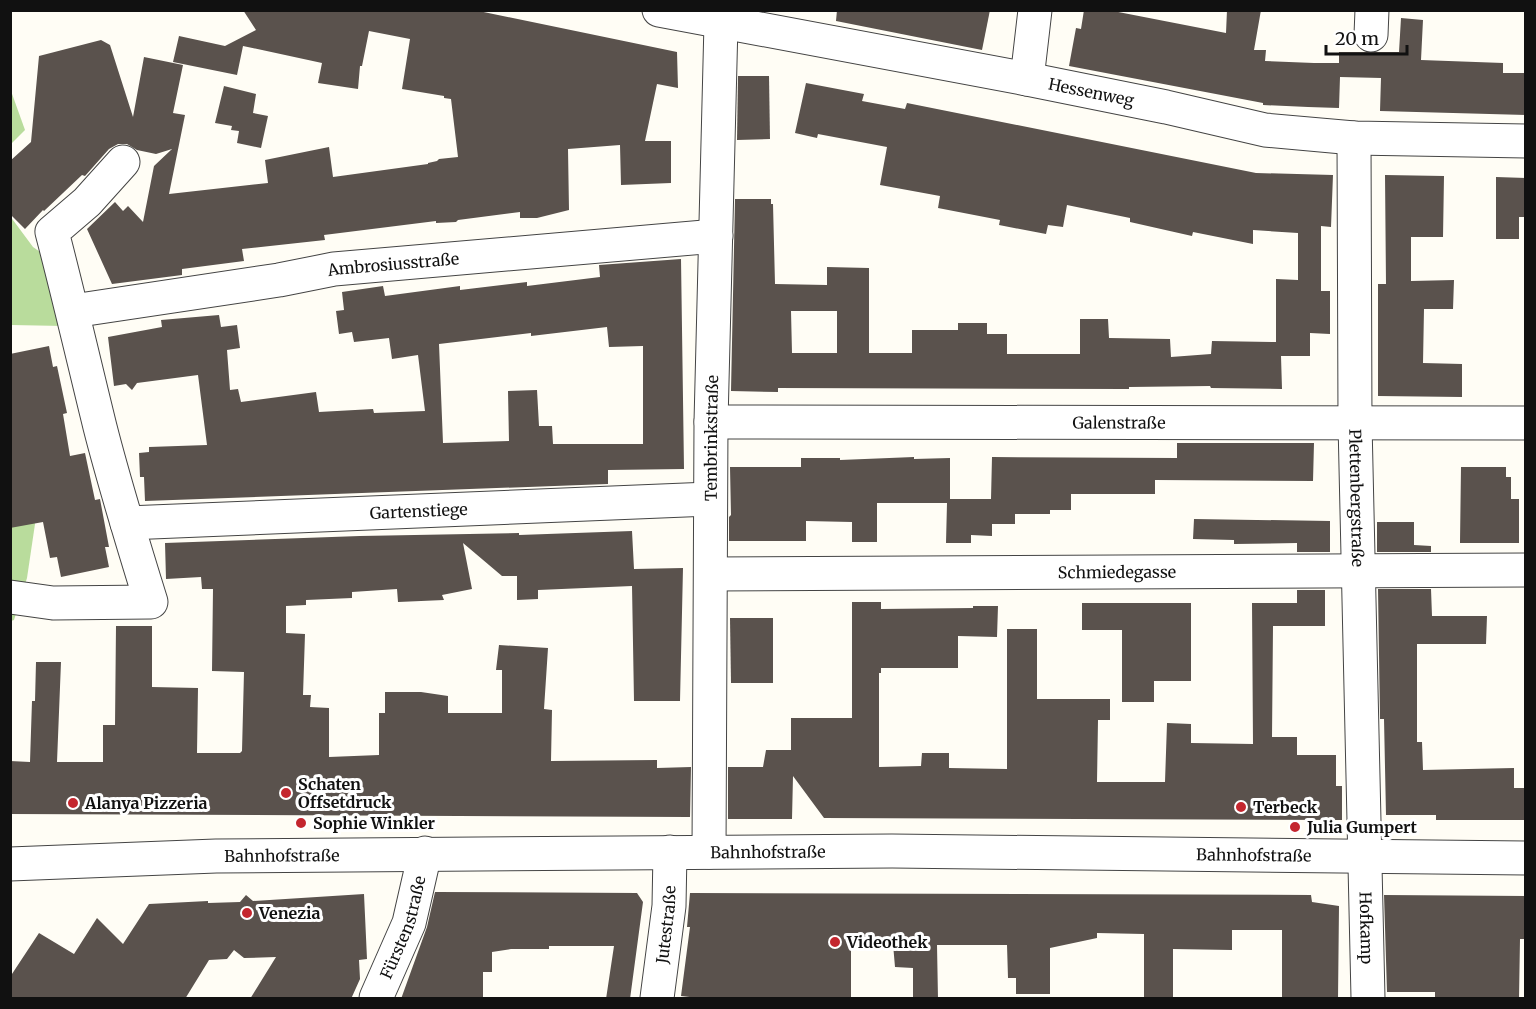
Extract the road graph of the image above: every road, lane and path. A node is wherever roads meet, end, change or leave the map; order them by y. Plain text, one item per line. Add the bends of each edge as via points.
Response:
1 (659, 10) edge
2 (1035, 10) edge
3 (721, 23) junction
4 (1027, 80) junction
5 (1354, 138) junction
6 (1526, 141) edge
7 (123, 162) dead end
8 (716, 236) junction
9 (73, 311) junction
10 (711, 422) junction
11 (1355, 423) junction
12 (1526, 423) edge
13 (710, 499) junction
14 (127, 523) junction
15 (1526, 570) edge
16 (1358, 571) junction
17 (711, 574) junction
18 (10, 597) edge
19 (670, 852) junction
20 (709, 852) junction
21 (425, 853) junction
22 (1365, 857) junction
23 (1526, 858) edge
24 (10, 864) edge
25 (376, 999) edge
26 (657, 999) edge
27 (1368, 999) edge

1 - 3 street, Hessenweg
2 - 4 street
3 - 4 street, Hessenweg
3 - 8 street, Tembrinkstraße
4 - 5 street, Hessenweg via 1265,130
5 - 6 street, Hessenweg
5 - 11 street, Plettenbergstraße
7 - 9 street via 87,202 52,232
8 - 9 street, Ambrosiusstraße via 334,268
8 - 10 street, Tembrinkstraße
9 - 14 street
10 - 11 street, Galenstraße
10 - 13 street, Tembrinkstraße
11 - 12 street, Galenstraße
11 - 16 street, Plettenbergstraße
13 - 14 street, Gartenstiege
13 - 17 street, Tembrinkstraße
14 - 18 street via 151,602 53,603
15 - 16 street, Schmiedegasse
16 - 17 street, Schmiedegasse
16 - 22 street, Plettenbergstraße
17 - 20 street, Tembrinkstraße
19 - 20 street, Bahnhofstraße
19 - 21 street, Bahnhofstraße
19 - 26 street, Jutestraße via 669,906
20 - 22 street, Bahnhofstraße
21 - 24 street, Bahnhofstraße
21 - 25 street, Fürstenstraße via 409,923
22 - 23 street, Bahnhofstraße
22 - 27 street, Hofkamp

